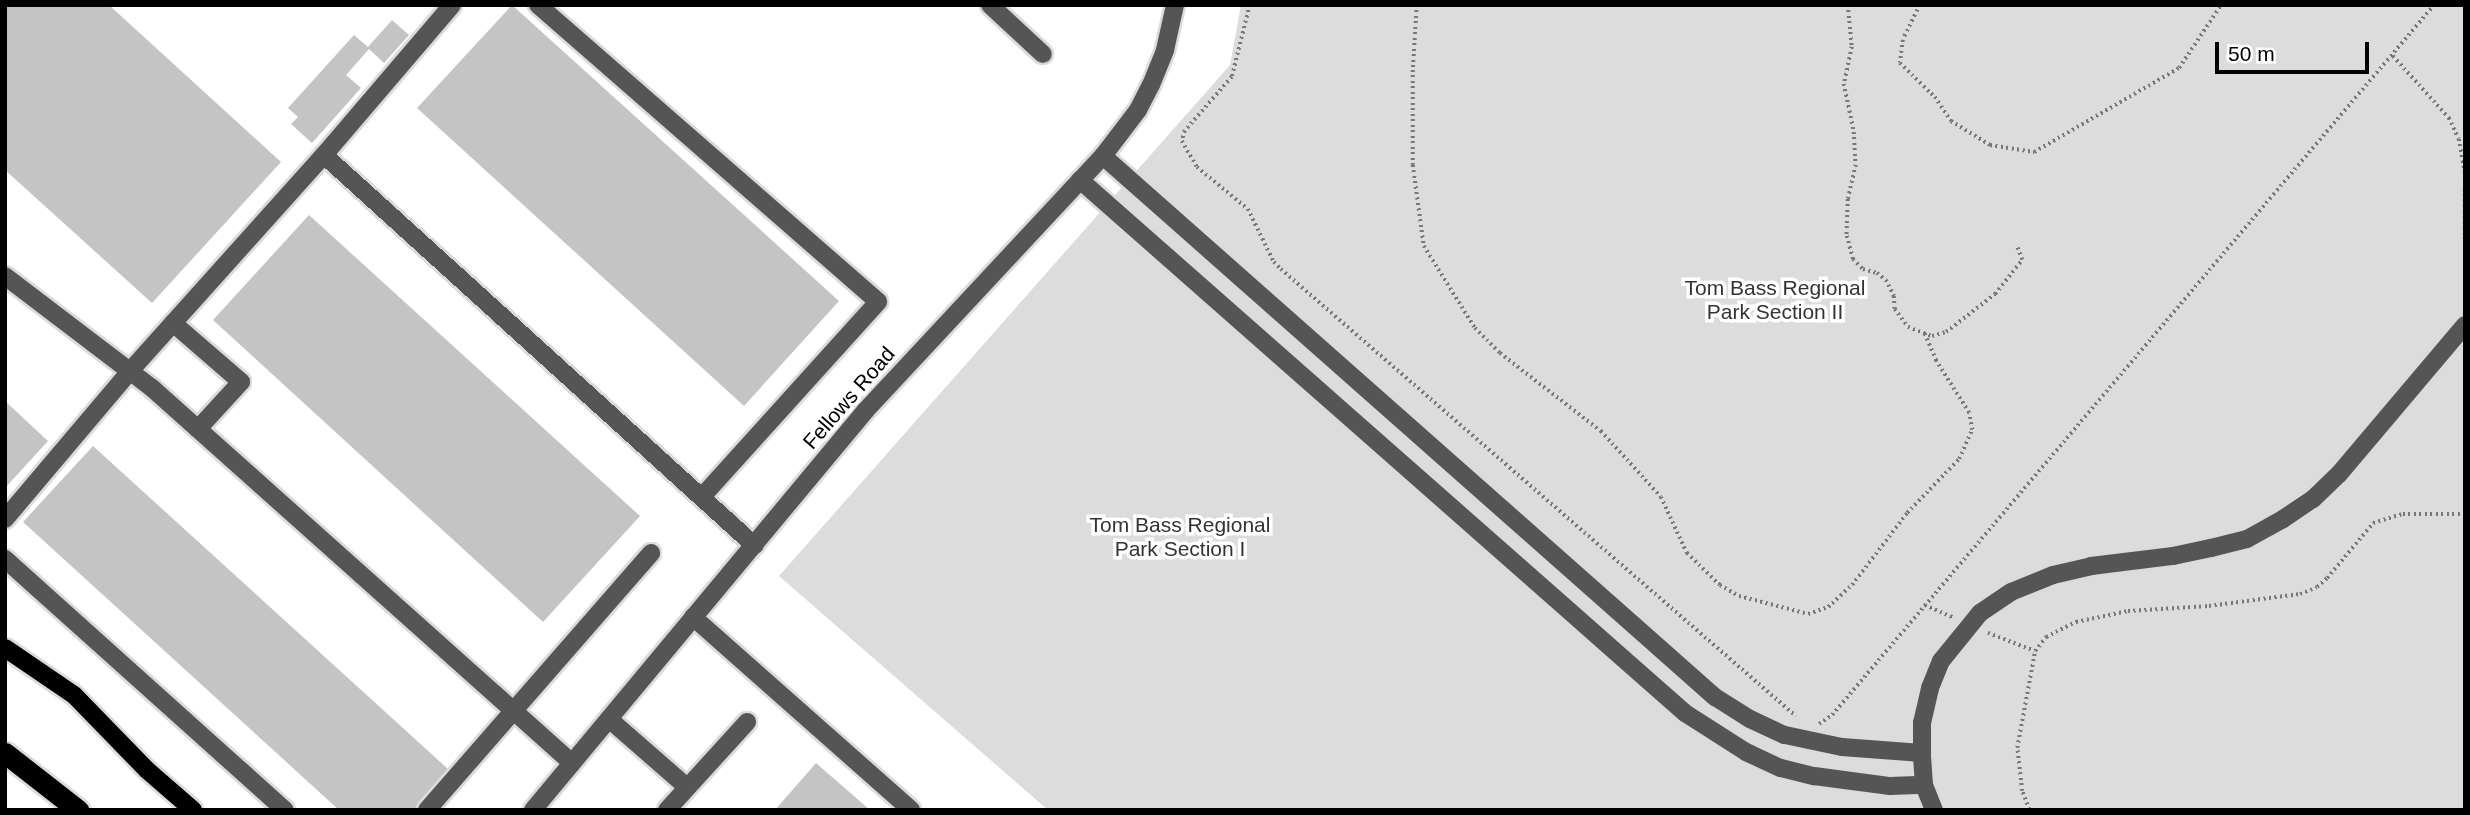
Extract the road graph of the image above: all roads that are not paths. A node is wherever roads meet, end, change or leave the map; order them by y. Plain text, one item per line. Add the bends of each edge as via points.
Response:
1 (452, 5) edge
2 (538, 5) edge
3 (990, 5) edge
4 (1175, 5) edge
5 (1043, 54) dead end
6 (324, 155) junction
7 (1103, 156) junction
8 (1080, 180) junction
9 (5, 276) edge
10 (173, 323) junction
11 (2465, 325) edge
12 (130, 371) junction
13 (198, 429) junction
14 (1413, 430) junction
15 (1391, 454) junction
16 (702, 498) junction
17 (5, 519) edge
18 (754, 545) junction
19 (651, 553) dead end
20 (5, 559) edge
21 (693, 617) junction
22 (5, 648) edge
23 (1690, 676) junction
24 (1670, 700) junction
25 (514, 712) junction
26 (608, 719) junction
27 (747, 722) dead end
28 (5, 753) edge
29 (1922, 753) junction
30 (572, 763) junction
31 (1924, 785) junction
32 (687, 788) junction
33 (78, 810) edge
34 (193, 810) edge
35 (285, 810) edge
36 (427, 810) edge
37 (533, 810) edge
38 (667, 810) edge
39 (911, 810) edge
40 (1934, 810) edge

1 - 6 street
2 - 16 street via 878,302
3 - 5 street
4 - 7 street, Fellows Road via 1151,85
6 - 10 street
6 - 16 street
7 - 8 street, Fellows Road
7 - 14 street
8 - 15 street
8 - 18 street, Fellows Road via 866,410
9 - 12 street
10 - 12 street
10 - 13 street via 241,382
11 - 29 street via 2339,474 2284,519 2247,539 2211,548 2053,575 2011,592 1979,613 1941,661 1930,688 1922,723
12 - 13 street
12 - 17 street
13 - 25 street
14 - 15 street
14 - 23 street
15 - 24 street
16 - 18 street
18 - 21 street, Fellows Road
19 - 25 street
20 - 35 street
21 - 26 street, Fellows Road
21 - 39 street
22 - 34 main road via 74,695
23 - 24 street
23 - 29 street via 1727,704 1785,735 1842,747
24 - 31 street via 1746,752 1781,768 1890,786
25 - 30 street
25 - 36 street
26 - 30 street, Fellows Road
26 - 32 street
27 - 32 street
28 - 33 highway
29 - 31 street
30 - 37 street, Fellows Road
31 - 40 street
32 - 38 street

